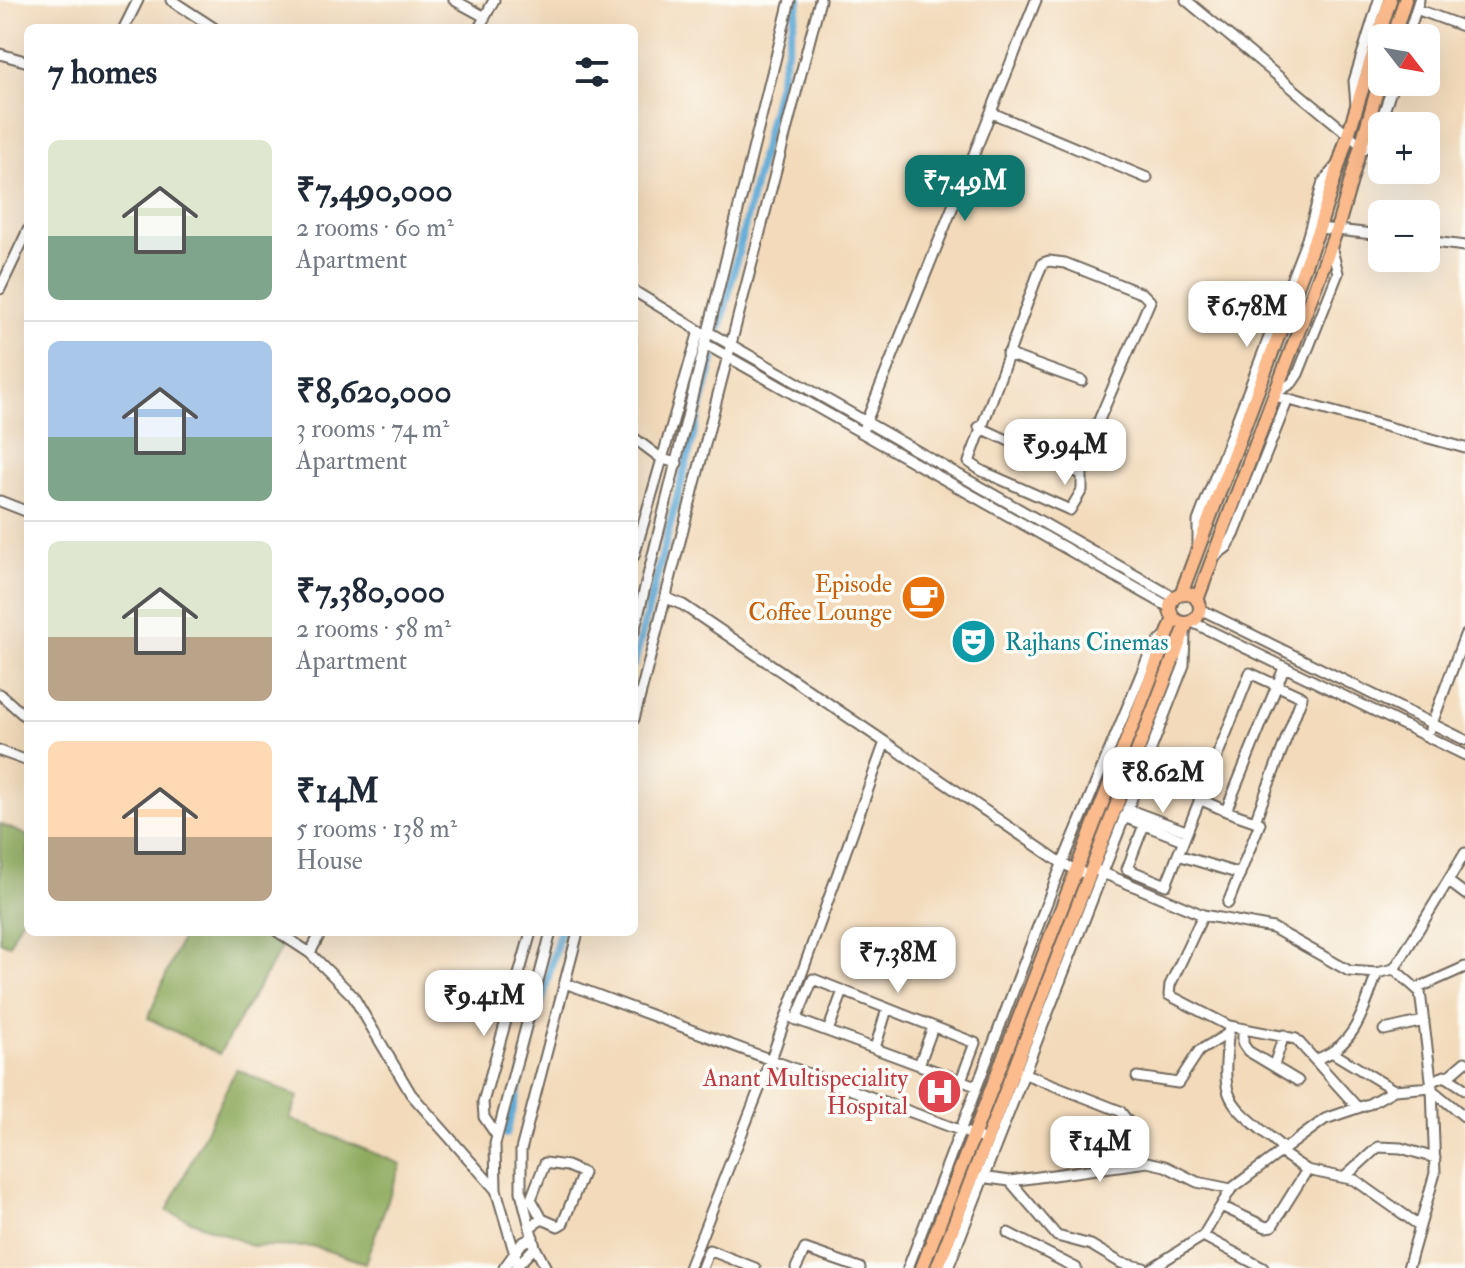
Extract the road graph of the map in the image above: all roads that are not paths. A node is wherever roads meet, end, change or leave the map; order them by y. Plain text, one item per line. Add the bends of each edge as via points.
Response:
1 (138, 0) edge
2 (171, 0) edge
3 (454, 0) edge
4 (494, 0) edge
5 (790, 0) edge
6 (820, 0) edge
7 (1036, 0) edge
8 (1186, 0) edge
9 (1379, 0) edge
10 (1390, 0) edge
11 (1405, 0) edge
12 (1418, 4) edge
13 (485, 17) junction
14 (126, 24) edge
15 (208, 24) edge
16 (481, 24) edge
17 (1397, 24) edge
18 (1412, 24) edge
19 (1465, 27) edge
20 (0, 54) edge
21 (24, 61) edge
22 (1375, 96) edge
23 (1389, 96) edge
24 (1356, 105) junction
25 (992, 113) junction
26 (1347, 136) junction
27 (1358, 150) junction
28 (1339, 162) junction
29 (1147, 178) dead end
30 (1319, 228) junction
31 (1337, 229) junction
32 (1368, 233) edge
33 (24, 238) edge
34 (1440, 243) edge
35 (1465, 246) edge
36 (0, 289) edge
37 (638, 294) edge
38 (706, 336) junction
39 (730, 345) junction
40 (1007, 354) junction
41 (727, 356) junction
42 (1082, 381) dead end
43 (1279, 396) junction
44 (866, 422) junction
45 (979, 427) junction
46 (861, 433) junction
47 (638, 441) edge
48 (1465, 448) edge
49 (662, 459) junction
50 (677, 463) junction
51 (1081, 474) junction
52 (1010, 484) junction
53 (1025, 490) junction
54 (1003, 499) junction
55 (0, 501) edge
56 (1016, 507) junction
57 (24, 510) edge
58 (638, 542) edge
59 (1198, 548) junction
60 (666, 598) junction
61 (638, 602) edge
62 (1175, 604) junction
63 (1199, 604) junction
64 (1188, 625) junction
65 (1167, 634) junction
66 (1465, 635) edge
67 (1284, 668) junction
68 (1276, 685) junction
69 (0, 694) edge
70 (638, 704) edge
71 (24, 715) edge
72 (1432, 724) junction
73 (1427, 737) junction
74 (1465, 740) edge
75 (885, 742) junction
76 (0, 751) edge
77 (1465, 755) edge
78 (24, 760) edge
79 (1199, 799) junction
80 (1226, 811) junction
81 (1126, 813) junction
82 (1255, 821) junction
83 (1144, 825) junction
84 (1184, 836) junction
85 (1178, 855) junction
86 (1464, 856) edge
87 (1063, 864) junction
88 (1076, 870) junction
89 (1095, 873) junction
90 (1240, 874) junction
91 (1449, 882) junction
92 (1465, 894) edge
93 (1228, 903) dead end
94 (1203, 915) junction
95 (284, 936) edge
96 (319, 936) edge
97 (530, 936) edge
98 (550, 936) edge
99 (577, 936) edge
100 (310, 953) junction
101 (1465, 967) edge
102 (1394, 969) junction
103 (1377, 973) junction
104 (565, 983) junction
105 (1418, 988) junction
106 (843, 991) junction
107 (887, 1009) junction
108 (791, 1018) junction
109 (1424, 1021) junction
110 (933, 1027) junction
111 (1243, 1029) junction
112 (1229, 1030) junction
113 (1384, 1030) dead end
114 (828, 1031) junction
115 (1284, 1035) junction
116 (875, 1048) junction
117 (1333, 1053) junction
118 (771, 1059) junction
119 (1317, 1059) junction
120 (1465, 1062) edge
121 (919, 1065) junction
122 (1274, 1065) junction
123 (1018, 1071) junction
124 (1445, 1076) junction
125 (1137, 1077) dead end
126 (961, 1080) junction
127 (1298, 1081) dead end
128 (976, 1086) junction
129 (1432, 1086) junction
130 (1465, 1089) edge
131 (1394, 1090) junction
132 (1358, 1108) junction
133 (1465, 1117) edge
134 (966, 1133) junction
135 (497, 1136) junction
136 (986, 1140) junction
137 (1062, 1143) dead end
138 (1282, 1150) junction
139 (1435, 1158) junction
140 (1307, 1170) junction
141 (1346, 1176) junction
142 (978, 1177) junction
143 (1010, 1181) junction
144 (1231, 1189) junction
145 (496, 1190) junction
146 (1221, 1206) junction
147 (542, 1219) junction
148 (1420, 1226) junction
149 (1008, 1233) dead end
150 (1203, 1236) junction
151 (533, 1237) junction
152 (513, 1252) junction
153 (829, 1257) junction
154 (517, 1267) edge
155 (504, 1268) edge
156 (546, 1268) edge
157 (689, 1268) edge
158 (702, 1268) edge
159 (755, 1268) edge
160 (796, 1268) edge
161 (825, 1268) edge
162 (860, 1268) edge
163 (908, 1268) edge
164 (922, 1268) edge
165 (937, 1268) edge
166 (948, 1268) edge
167 (1076, 1268) edge
168 (1144, 1268) edge
169 (1152, 1268) edge
170 (1263, 1268) edge
171 (1408, 1268) edge

1 - 14 street
2 - 15 street
3 - 13 street
4 - 13 street
5 - 38 street
6 - 39 street
7 - 25 street
8 - 26 street
9 - 24 street via 1354,81
10 - 24 main road
11 - 17 main road
12 - 18 street
12 - 19 street
13 - 16 street
20 - 21 street
22 - 27 main road
23 - 27 street via 1375,138
24 - 26 main road
25 - 29 street
25 - 44 street
26 - 27 street
26 - 28 main road
27 - 31 main road
28 - 30 main road
28 - 59 street via 1323,182 1307,239 1198,521
30 - 31 street
30 - 59 main road
31 - 32 street
31 - 43 main road
33 - 36 street
34 - 35 street
37 - 38 street
38 - 39 street
38 - 41 street
38 - 49 street
38 - 50 street
39 - 41 street
39 - 44 street
40 - 42 street
40 - 45 street
40 - 51 street via 1043,263 1065,263 1148,297 1149,306
41 - 46 street
41 - 60 street
43 - 48 street
43 - 63 main road
44 - 46 street
44 - 54 street
45 - 51 street
45 - 52 street via 969,462
46 - 62 street
47 - 49 street
49 - 50 street
49 - 58 street
50 - 61 street
51 - 53 street via 1082,490 1070,510
52 - 53 street
52 - 54 street
53 - 56 street
54 - 56 street
55 - 57 street
56 - 62 street
59 - 62 main road
60 - 70 street
60 - 75 street
62 - 63 main road via 1190,594
62 - 64 main road
62 - 65 main road
63 - 64 main road
63 - 72 street
64 - 67 street
64 - 81 street via 1185,660
64 - 89 main road
65 - 87 street via 1151,650
65 - 88 main road
66 - 72 street
67 - 68 street
67 - 73 street
68 - 79 street via 1250,673
68 - 80 street
68 - 82 street via 1302,697
69 - 71 street
72 - 73 street
72 - 74 street
73 - 77 street
75 - 87 street
75 - 108 street
76 - 78 street
79 - 80 street
79 - 84 street
80 - 82 street
81 - 83 street
81 - 84 street
81 - 89 street
82 - 90 street via 1260,823
83 - 84 street
83 - 85 street via 1127,869 1166,885
84 - 85 street
85 - 90 street
86 - 91 street
87 - 88 street
87 - 128 street
88 - 89 street
88 - 134 main road
89 - 94 street
89 - 123 main road
90 - 93 street
91 - 92 street
91 - 102 street
94 - 103 street via 1265,925 1343,969
94 - 112 street via 1169,992
95 - 100 street
96 - 100 street
97 - 135 street via 483,1102 484,1117
98 - 135 street
99 - 104 street
100 - 145 street via 358,1003 424,1110
101 - 105 street
102 - 103 street
102 - 105 street
103 - 117 street via 1356,1025
104 - 118 street
104 - 151 street via 521,1150 521,1192
105 - 109 street
106 - 107 street
106 - 108 street via 813,979
106 - 114 street
107 - 110 street
107 - 116 street
108 - 114 street
108 - 118 street
109 - 113 street
109 - 129 street
110 - 121 street
110 - 126 street via 975,1043
111 - 112 street
111 - 115 street
111 - 122 street via 1245,1048
112 - 125 street via 1203,1048 1178,1083
112 - 138 street via 1227,1094
114 - 116 street
115 - 119 street
115 - 122 street
116 - 121 street
117 - 119 street
117 - 131 street
118 - 134 street
118 - 157 street
119 - 132 street
120 - 124 street
121 - 126 street
122 - 127 street
123 - 136 main road
123 - 137 street via 1120,1111 1129,1123 1121,1136
123 - 142 street
124 - 129 street
124 - 130 street
126 - 128 street
128 - 134 street
129 - 131 street
129 - 133 street
129 - 139 street
131 - 132 street
132 - 138 street via 1325,1119
134 - 136 street
134 - 163 street
134 - 164 main road
135 - 145 street
136 - 142 main road
138 - 140 street
138 - 144 street
139 - 141 street via 1378,1147
139 - 148 street via 1434,1184
140 - 141 street
140 - 146 street via 1272,1226
141 - 148 street
142 - 143 street
142 - 165 main road
142 - 166 street
143 - 144 street via 1147,1162
143 - 168 street via 1057,1236
144 - 146 street
145 - 152 street
146 - 150 street
147 - 147 street via 563,1223 583,1173 545,1163 531,1199
147 - 151 street
148 - 171 street
149 - 167 street
150 - 169 street
150 - 170 street
151 - 152 street
151 - 154 street
151 - 156 street
152 - 154 street
152 - 155 street
153 - 160 street via 805,1249
153 - 161 street
153 - 162 street
158 - 159 street via 709,1250

